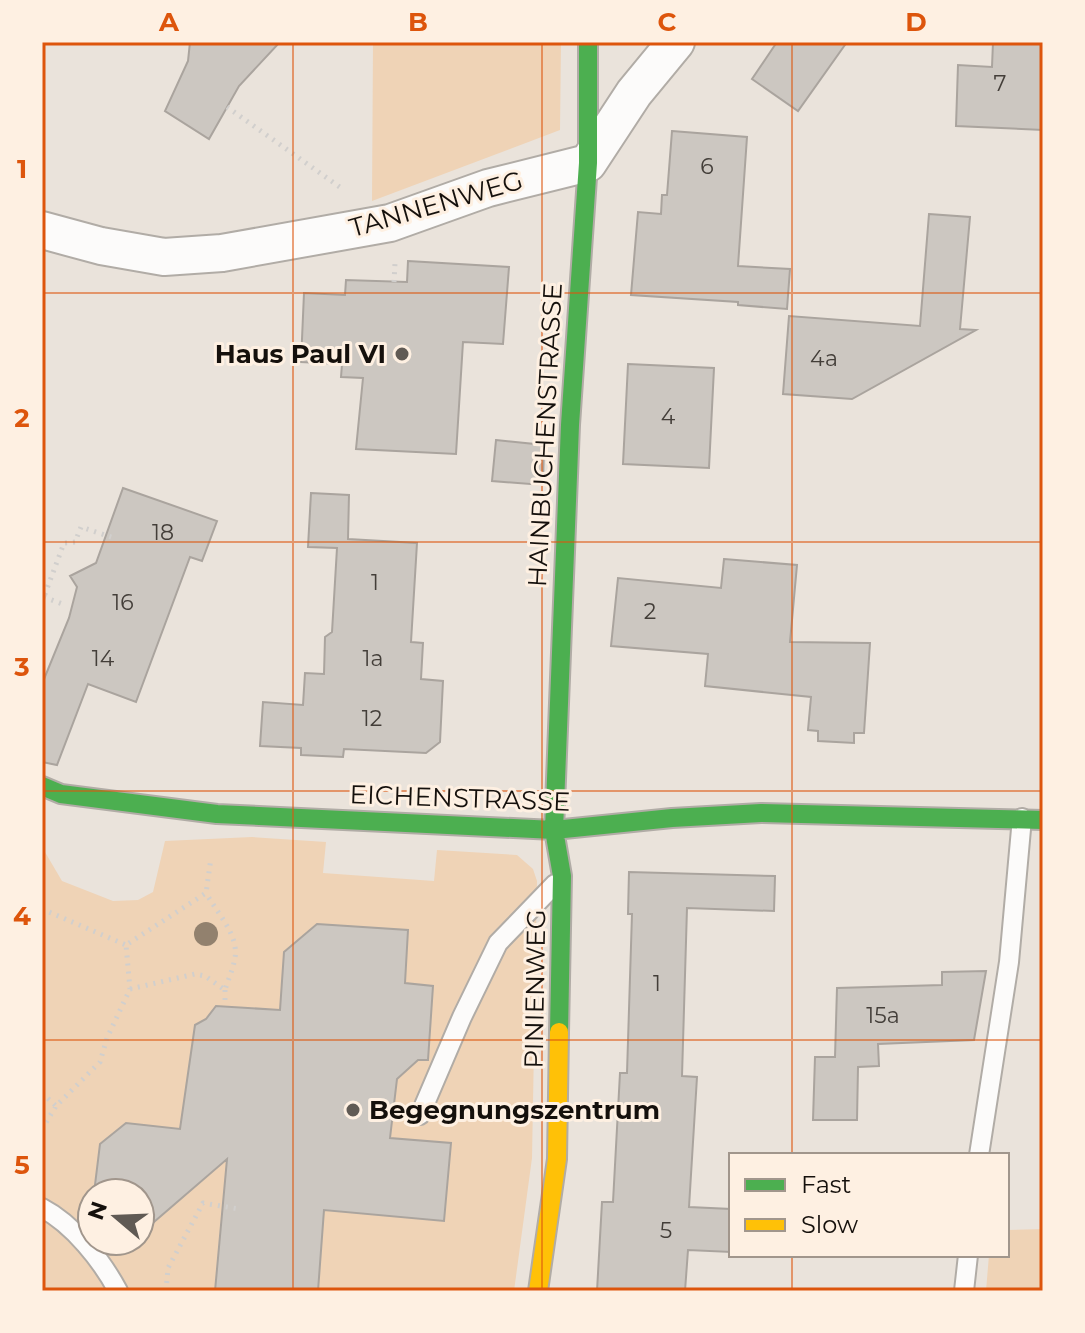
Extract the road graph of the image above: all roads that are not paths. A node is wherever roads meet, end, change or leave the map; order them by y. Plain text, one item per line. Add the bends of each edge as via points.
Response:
1 (588, 42) edge
2 (676, 42) edge
3 (588, 163) junction
4 (42, 230) edge
5 (42, 786) edge
6 (1022, 818) junction
7 (1043, 820) edge
8 (554, 830) junction
9 (562, 876) junction
10 (420, 1115) dead end
11 (979, 1153) edge
12 (42, 1208) edge
13 (968, 1257) edge
14 (118, 1291) edge
15 (538, 1291) edge
16 (964, 1291) edge

1 - 3 street, HAINBUCHENSTRASSE
2 - 3 street
3 - 4 street, TANNENWEG via 488,188 390,223 222,253 164,257
3 - 8 street, HAINBUCHENSTRASSE via 570,425
5 - 8 street, EICHENSTRASSE via 61,794 217,814
6 - 7 street, EICHENSTRASSE
6 - 8 street, EICHENSTRASSE via 761,813
6 - 11 lane via 1009,962
8 - 9 street, PINIENWEG
9 - 10 lane via 498,943
9 - 15 street, PINIENWEG via 557,1159
12 - 14 lane via 80,1240
13 - 16 lane

